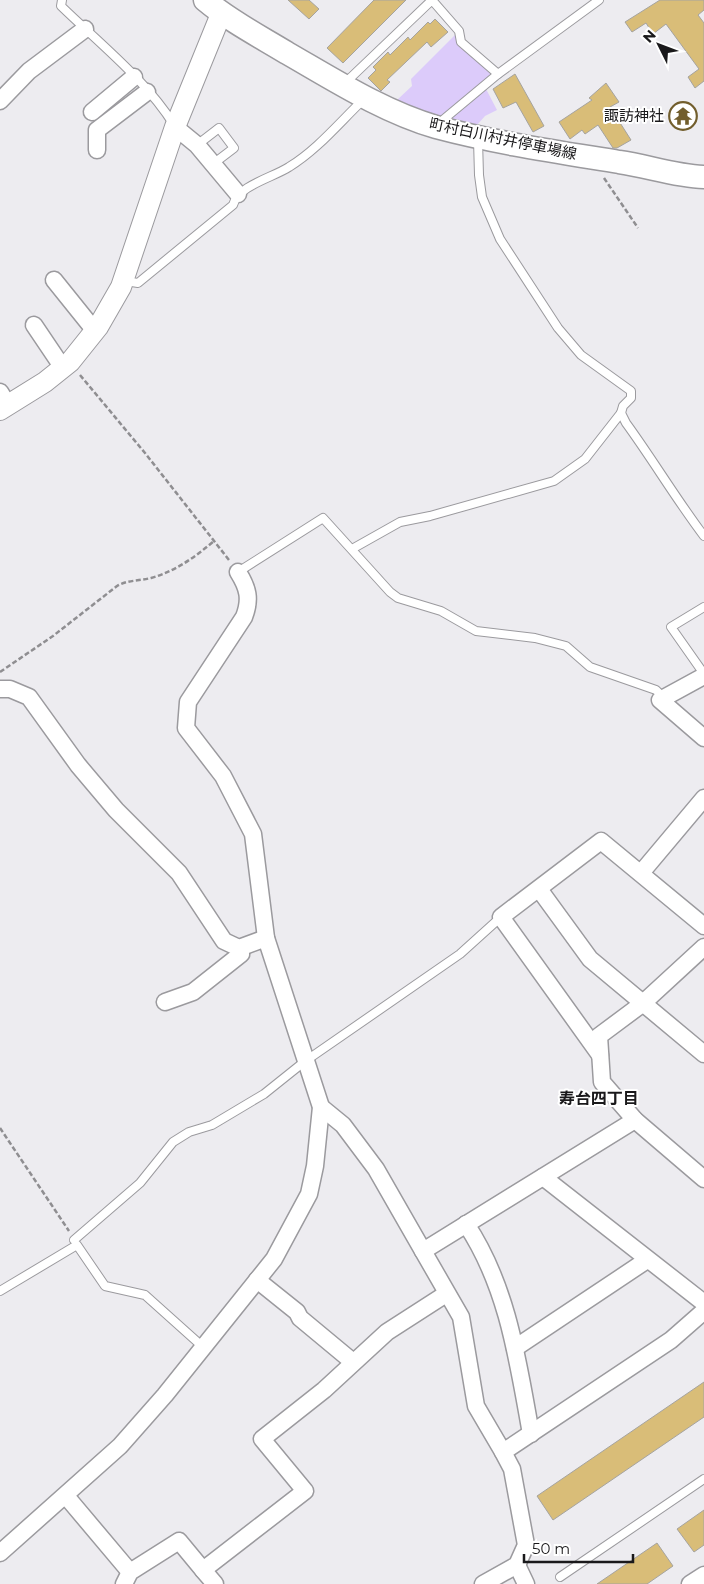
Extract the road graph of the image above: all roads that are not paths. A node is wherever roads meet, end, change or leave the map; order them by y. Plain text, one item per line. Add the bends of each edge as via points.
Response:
1 (62, 0) edge
2 (599, 0) edge
3 (217, 5) edge
4 (85, 29) junction
5 (498, 74) junction
6 (134, 77) junction
7 (344, 84) junction
8 (147, 92) junction
9 (366, 96) junction
10 (0, 101) edge
11 (92, 112) dead end
12 (436, 126) junction
13 (175, 127) junction
14 (477, 135) junction
15 (197, 145) junction
16 (97, 150) dead end
17 (213, 164) junction
18 (704, 177) edge
19 (238, 194) junction
20 (54, 280) dead end
21 (123, 280) junction
22 (34, 325) dead end
23 (95, 331) junction
24 (66, 365) junction
25 (3, 402) edge
26 (621, 413) junction
27 (704, 536) edge
28 (352, 550) junction
29 (238, 572) joint
30 (704, 607) edge
31 (704, 675) edge
32 (0, 689) edge
33 (664, 698) junction
34 (704, 738) edge
35 (704, 798) edge
36 (641, 873) junction
37 (539, 889) junction
38 (501, 917) junction
39 (704, 926) edge
40 (266, 938) junction
41 (239, 948) junction
42 (704, 948) edge
43 (165, 1002) dead end
44 (642, 1004) junction
45 (704, 1054) edge
46 (600, 1055) junction
47 (304, 1062) junction
48 (320, 1108) junction
49 (635, 1120) junction
50 (543, 1177) junction
51 (704, 1178) edge
52 (466, 1224) junction
53 (74, 1240) road end
54 (423, 1251) junction
55 (648, 1260) junction
56 (257, 1280) junction
57 (0, 1291) edge
58 (446, 1294) junction
59 (704, 1303) edge
60 (704, 1310) edge
61 (203, 1347) junction
62 (515, 1348) junction
63 (353, 1362) junction
64 (531, 1434) junction
65 (503, 1452) junction
66 (704, 1479) edge
67 (66, 1496) junction
68 (0, 1553) edge
69 (517, 1565) junction
70 (203, 1570) junction
71 (704, 1575) edge
72 (560, 1577) dead end
73 (127, 1578) edge
74 (214, 1584) edge
75 (483, 1584) edge
76 (526, 1584) edge
77 (690, 1584) edge

1 - 4 lane via 61,6
2 - 5 lane
3 - 7 main road, 町村白川村井停車場線
3 - 13 street
4 - 6 lane
4 - 10 street via 29,71
5 - 7 lane via 461,42 458,31 432,0
5 - 12 lane
6 - 8 lane
6 - 11 street
7 - 9 main road, 町村白川村井停車場線
8 - 13 lane
8 - 16 street via 97,130
9 - 12 main road, 町村白川村井停車場線
9 - 19 lane via 289,167
12 - 14 main road, 町村白川村井停車場線
13 - 15 street
13 - 21 street
14 - 18 main road, 町村白川村井停車場線 via 682,176
14 - 26 lane via 482,197 491,223 558,328 581,355 631,391 631,398
15 - 17 street
15 - 17 lane via 219,128 234,148
17 - 19 street
19 - 21 lane via 233,205 138,282
20 - 23 street
21 - 23 street
22 - 24 street
23 - 24 street
24 - 25 street
26 - 27 lane via 665,478 672,494
26 - 28 lane via 585,459 554,481 400,522
28 - 29 lane via 323,518
28 - 33 lane via 398,598 441,611 476,631 535,638 566,646 590,667 656,690
29 - 40 street via 246,586 250,604 188,702 186,728 223,776 254,834
30 - 31 lane via 671,627
31 - 33 street
32 - 41 street via 10,689 29,697 116,810 179,874 224,941
33 - 34 street via 660,700
35 - 36 street
36 - 37 street via 601,841
36 - 39 street
37 - 38 street
37 - 44 street via 590,959
38 - 46 street
38 - 47 lane via 460,954
40 - 41 street
40 - 47 street
41 - 43 street via 242,954 193,992
42 - 44 street
44 - 45 street
44 - 46 street via 600,1036
46 - 49 street via 602,1082
47 - 48 street
47 - 53 lane via 264,1094 212,1125 189,1132 173,1142 140,1183
48 - 54 street via 343,1125 376,1169
48 - 56 street via 309,1194 274,1259
49 - 50 street
49 - 51 street
50 - 52 street
50 - 55 street
52 - 54 street
52 - 62 street via 494,1273
54 - 58 street
55 - 59 street
55 - 62 street
56 - 61 street
56 - 63 street
57 - 61 lane via 77,1245 105,1286 145,1295
58 - 63 street via 387,1332
58 - 65 street via 461,1317 476,1406
60 - 64 street via 671,1340
61 - 67 street via 120,1446
62 - 64 street
63 - 70 street via 324,1390 262,1439 305,1491
64 - 65 street
65 - 69 street via 512,1469 526,1546
66 - 72 lane
67 - 68 street
67 - 73 street
69 - 75 street
69 - 76 street
70 - 73 street via 179,1541
70 - 74 street
71 - 77 street

